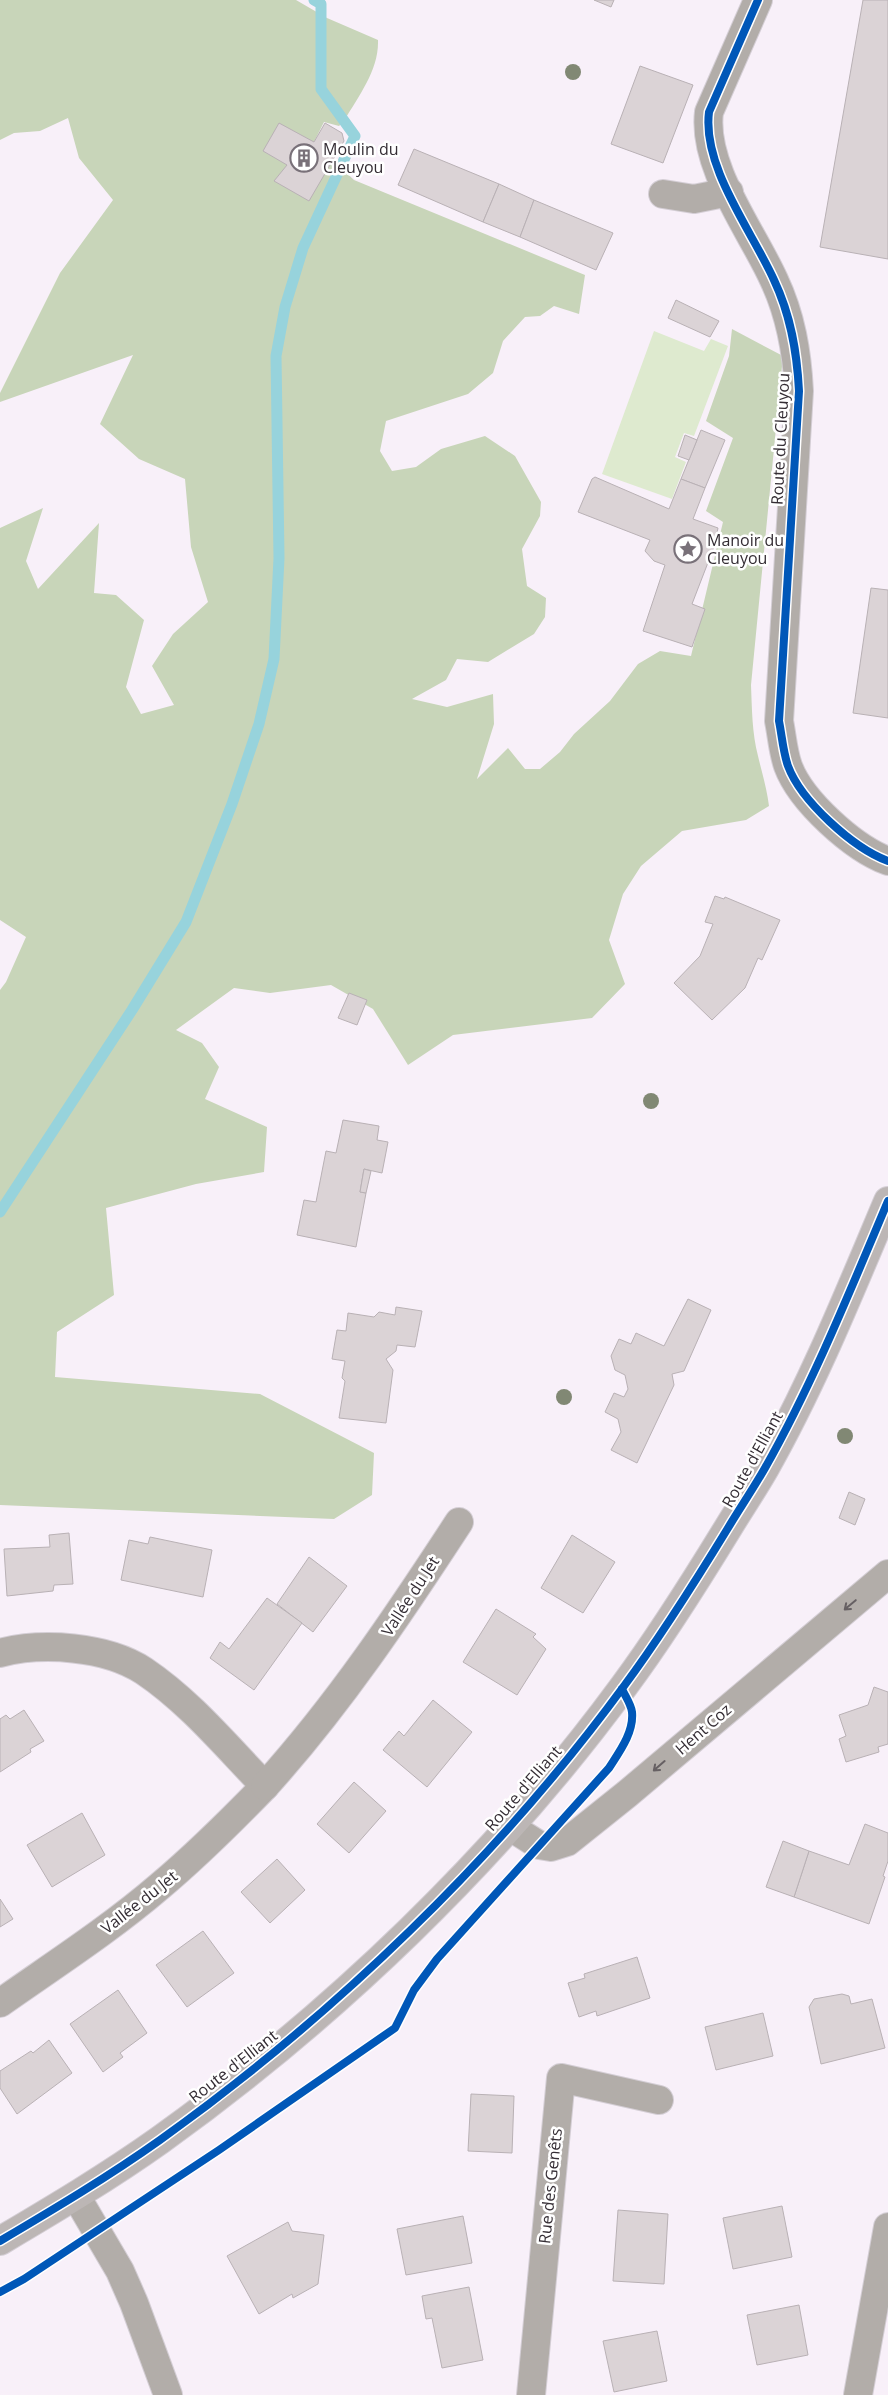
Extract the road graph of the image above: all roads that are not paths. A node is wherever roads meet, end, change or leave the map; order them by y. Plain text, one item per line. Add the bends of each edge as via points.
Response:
1 (758, 0) edge
2 (729, 192) junction
3 (663, 194) dead end
4 (888, 861) edge
5 (888, 1201) edge
6 (459, 1522) dead end
7 (888, 1574) edge
8 (0, 1653) edge
9 (265, 1786) junction
10 (509, 1826) junction
11 (0, 2003) edge
12 (659, 2100) dead end
13 (76, 2196) junction
14 (888, 2227) edge
15 (0, 2241) edge
16 (168, 2395) edge
17 (531, 2395) edge
18 (858, 2395) edge

1 - 2 street, Route du Cleuyou via 710,112 707,128 710,145
2 - 3 street via 694,198
2 - 4 street, Route du Cleuyou via 774,280 787,313 796,350 799,391 779,697 779,721 788,766 801,790 822,814 876,857
5 - 10 street, Route d'Elliant via 823,1351 765,1469 687,1595 627,1682
6 - 9 street, Vallée du Jet via 394,1623 346,1689
7 -> 10 street, Hent Coz via 567,1842 551,1847 538,1845
8 - 9 street via 62,1647 115,1658 142,1670 196,1713
9 - 11 street, Vallée du Jet via 228,1825 159,1887
10 - 13 street, Route d'Elliant via 455,1886 287,2042 160,2140
12 - 17 street, Rue des Genêts via 561,2078
13 - 15 street, Route d'Elliant
13 - 16 street via 124,2279
14 - 18 street

